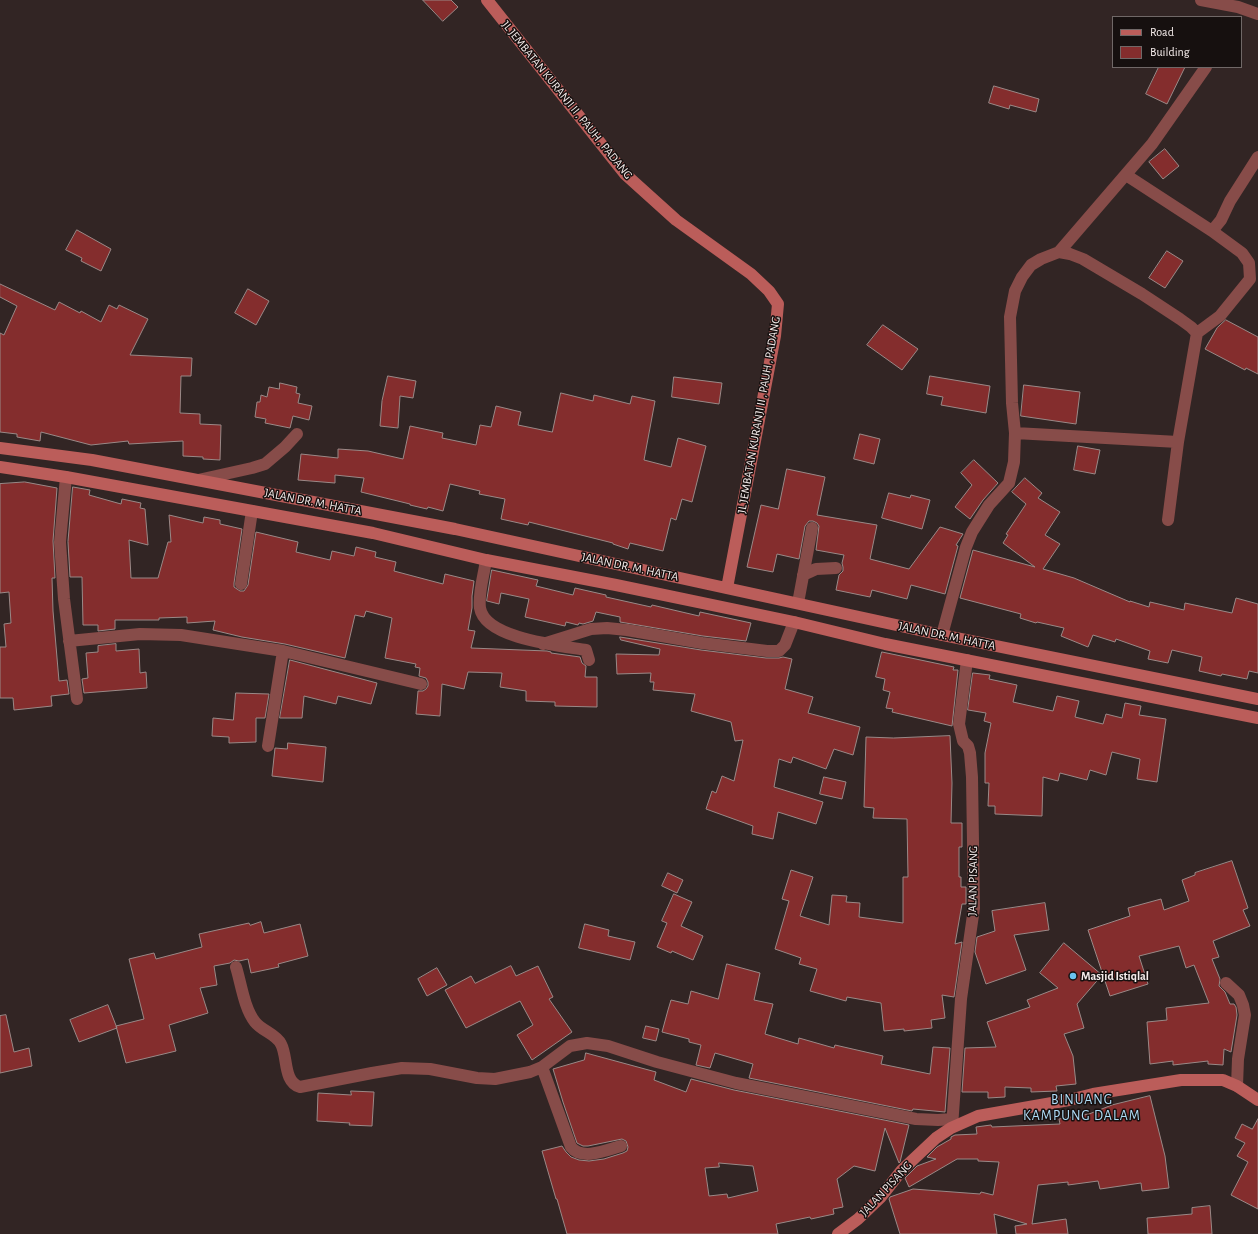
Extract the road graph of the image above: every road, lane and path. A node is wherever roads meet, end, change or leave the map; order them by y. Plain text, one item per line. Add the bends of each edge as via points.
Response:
1 (487, 0) edge
2 (1201, 0) edge
3 (1258, 14) edge
4 (1205, 68) edge
5 (1258, 157) edge
6 (1126, 174) junction
7 (1212, 231) junction
8 (1058, 252) junction
9 (1197, 333) junction
10 (1015, 433) junction
11 (297, 434) dead end
12 (1178, 442) junction
13 (0, 448) edge
14 (0, 467) edge
15 (66, 477) junction
16 (198, 480) junction
17 (252, 511) junction
18 (1168, 520) dead end
19 (812, 528) dead end
20 (486, 560) junction
21 (836, 568) dead end
22 (803, 575) junction
23 (241, 584) dead end
24 (727, 588) junction
25 (798, 604) junction
26 (794, 622) junction
27 (942, 635) junction
28 (69, 641) junction
29 (543, 644) junction
30 (283, 651) junction
31 (589, 660) dead end
32 (967, 660) junction
33 (421, 684) dead end
34 (77, 699) dead end
35 (1258, 699) edge
36 (1258, 718) edge
37 (268, 746) dead end
38 (236, 966) dead end
39 (1226, 983) dead end
40 (542, 1067) junction
41 (1237, 1086) junction
42 (1258, 1100) edge
43 (952, 1123) junction
44 (621, 1146) dead end
45 (838, 1234) edge

1 - 24 main road, JL JEMBATAN KURANJI II , PAUH , PADANG via 625,174 676,220 751,274 769,291 778,304 775,336
2 - 3 street via 1238,7
4 - 6 street via 1152,144
5 - 7 street
6 - 7 street
6 - 8 street
7 - 9 street via 1242,253 1249,263 1250,279 1220,316
8 - 9 street via 1083,259 1180,318
8 - 10 street via 1031,265 1015,291 1010,317
9 - 12 street
10 - 12 street
10 - 27 street via 1014,462 1009,483 989,506 972,532
11 - 16 street via 265,464
12 - 18 street
13 - 16 main road, JALAN DR. M. HATTA via 92,460
14 - 15 main road, JALAN DR. M. HATTA
15 - 17 main road, JALAN DR. M. HATTA
15 - 28 street via 60,542
16 - 24 main road, JALAN DR. M. HATTA via 455,530
17 - 20 main road, JALAN DR. M. HATTA via 372,533
17 - 23 street
19 - 22 street
20 - 26 main road, JALAN DR. M. HATTA
20 - 29 street via 480,598 480,610 484,617 491,625 506,632
21 - 22 street via 816,568
22 - 25 street
24 - 25 main road, JALAN DR. M. HATTA
25 - 27 main road, JALAN DR. M. HATTA
26 - 29 street via 786,645 779,651 702,643 607,628 591,629
26 - 32 main road, JALAN DR. M. HATTA
27 - 35 main road, JALAN DR. M. HATTA
28 - 30 street via 140,634 181,635
28 - 34 street
29 - 31 street via 586,650
30 - 33 street
30 - 37 street
32 - 36 main road, JALAN DR. M. HATTA
32 - 43 street, JALAN PISANG via 959,724 963,741 970,753 972,777 974,908 961,998
38 - 40 street via 250,1015 280,1042 290,1081 300,1087 402,1068 430,1069 495,1079
39 - 41 street via 1239,995 1245,1015 1238,1059
40 - 43 street via 570,1046 587,1043 608,1046 736,1083 916,1119
40 - 44 street via 574,1151 584,1154
41 - 42 main road, JALAN PISANG
41 - 43 main road, JALAN PISANG via 1223,1080 1181,1080 1093,1094
43 - 45 main road, JALAN PISANG via 902,1170 880,1198

